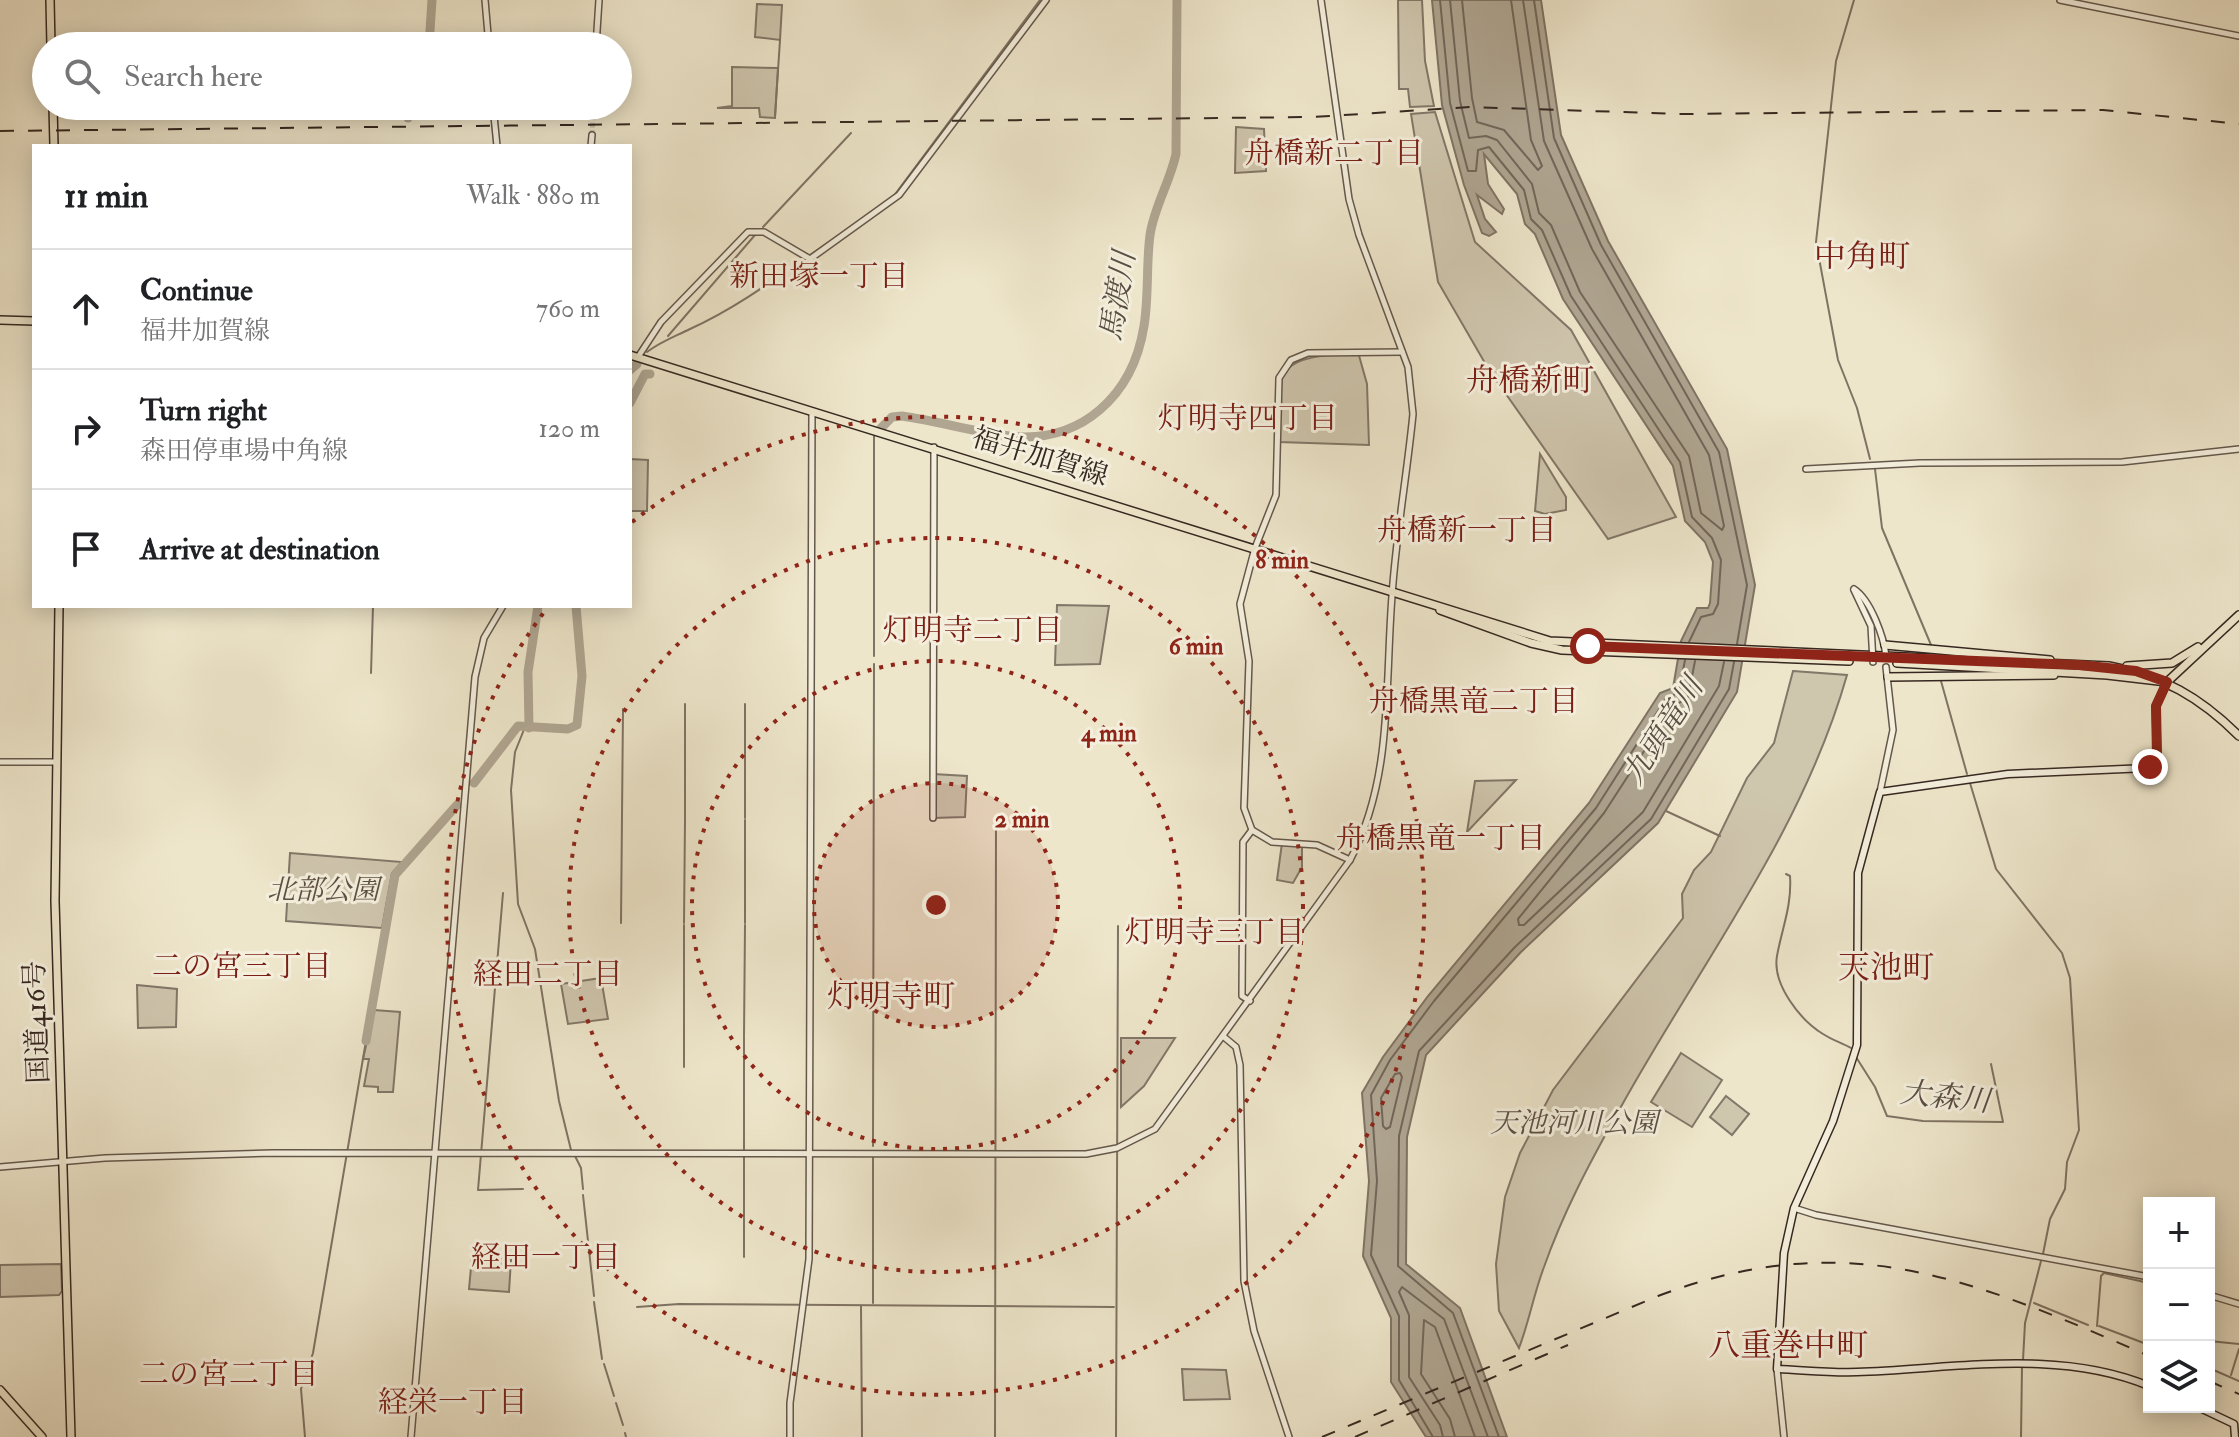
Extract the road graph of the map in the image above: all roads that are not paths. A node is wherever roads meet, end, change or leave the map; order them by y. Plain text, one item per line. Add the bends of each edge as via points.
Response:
1 (50, 0) edge
2 (485, 0) edge
3 (599, 0) edge
4 (1046, 0) edge
5 (1321, 0) edge
6 (2060, 0) edge
7 (51, 32) edge
8 (488, 32) edge
9 (597, 32) edge
10 (2239, 36) edge
11 (53, 120) edge
12 (494, 120) edge
13 (592, 135) tunnel mouth
14 (54, 144) edge
15 (497, 144) edge
16 (591, 144) edge
17 (0, 320) edge
18 (32, 321) edge
19 (1402, 352) junction
20 (638, 357) edge
21 (812, 410) junction
22 (934, 447) junction
23 (2239, 449) edge
24 (1806, 469) dead end
25 (1255, 548) junction
26 (1392, 593) junction
27 (59, 608) edge
28 (502, 608) edge
29 (2239, 615) edge
30 (2217, 634) junction
31 (1885, 645) junction
32 (1886, 656) dead end
33 (1871, 660) junction
34 (2109, 666) junction
35 (1886, 667) dead end
36 (2066, 669) junction
37 (1888, 677) junction
38 (2167, 682) junction
39 (2239, 736) edge
40 (0, 762) edge
41 (56, 762) junction
42 (1880, 792) junction
43 (933, 818) dead end
44 (1252, 830) junction
45 (1350, 860) junction
46 (1250, 1001) junction
47 (1224, 1037) junction
48 (436, 1153) junction
49 (809, 1153) junction
50 (63, 1162) junction
51 (0, 1167) edge
52 (1794, 1208) junction
53 (2143, 1276) edge
54 (2215, 1297) edge
55 (2239, 1304) edge
56 (1777, 1369) junction
57 (2143, 1384) edge
58 (0, 1390) edge
59 (2209, 1413) edge
60 (42, 1437) edge
61 (71, 1437) edge
62 (411, 1437) edge
63 (790, 1437) edge
64 (1289, 1437) edge
65 (1784, 1437) edge
66 (2235, 1437) edge

1 - 7 main road
2 - 8 street
3 - 9 street
4 - 20 street via 894,200 810,259 764,232 748,232 661,322
5 - 19 street via 1349,199
6 - 10 street
11 - 14 main road
12 - 15 street
13 - 16 street
17 - 18 main road
19 - 25 street via 1316,352 1299,355 1284,369 1278,386 1276,495
19 - 26 street via 1411,376 1413,414
20 - 21 main road, 福井加賀線
21 - 22 main road, 福井加賀線
21 - 49 street
22 - 25 main road, 福井加賀線
22 - 43 street
23 - 24 street via 2110,463
25 - 26 main road, 福井加賀線
25 - 44 street via 1240,604 1249,661 1244,808
26 - 33 main road, 福井加賀線 via 1574,651
26 - 45 street via 1379,775 1368,827
27 - 41 main road, 国道416号
28 - 48 street via 484,638 475,677
29 - 30 main road
30 - 34 main road via 2172,663
30 - 38 main road
31 - 32 street
31 - 33 street via 1867,603 1854,589 1871,626
31 - 36 main road via 2040,658
33 - 36 main road, 福井加賀線
34 - 36 main road, 福井加賀線
34 - 38 main road, 福井加賀線
35 - 37 street
36 - 37 main road via 2041,676
36 - 38 main road, 福井加賀線
37 - 42 street via 1893,730
38 - 39 main road via 2200,700
38 - 42 main road via 2156,706 2157,756 2150,767 2008,774
40 - 41 street
41 - 50 main road, 国道416号
42 - 52 main road via 1858,873 1857,1045 1833,1121
44 - 45 street via 1272,842 1317,845
44 - 46 street via 1243,842 1242,996
45 - 46 street
46 - 47 street
47 - 49 street via 1155,1129 1104,1153
47 - 64 street via 1236,1047 1240,1065 1244,1281 1254,1331
48 - 49 street
48 - 50 street via 212,1154
48 - 62 street
49 - 63 street via 809,1259
50 - 51 street
50 - 61 main road, 国道416号
52 - 53 street
52 - 56 main road via 1784,1253
54 - 55 street
56 - 57 main road via 1840,1373 2023,1364 2102,1370
56 - 65 street
58 - 60 main road
59 - 66 main road via 2236,1427

